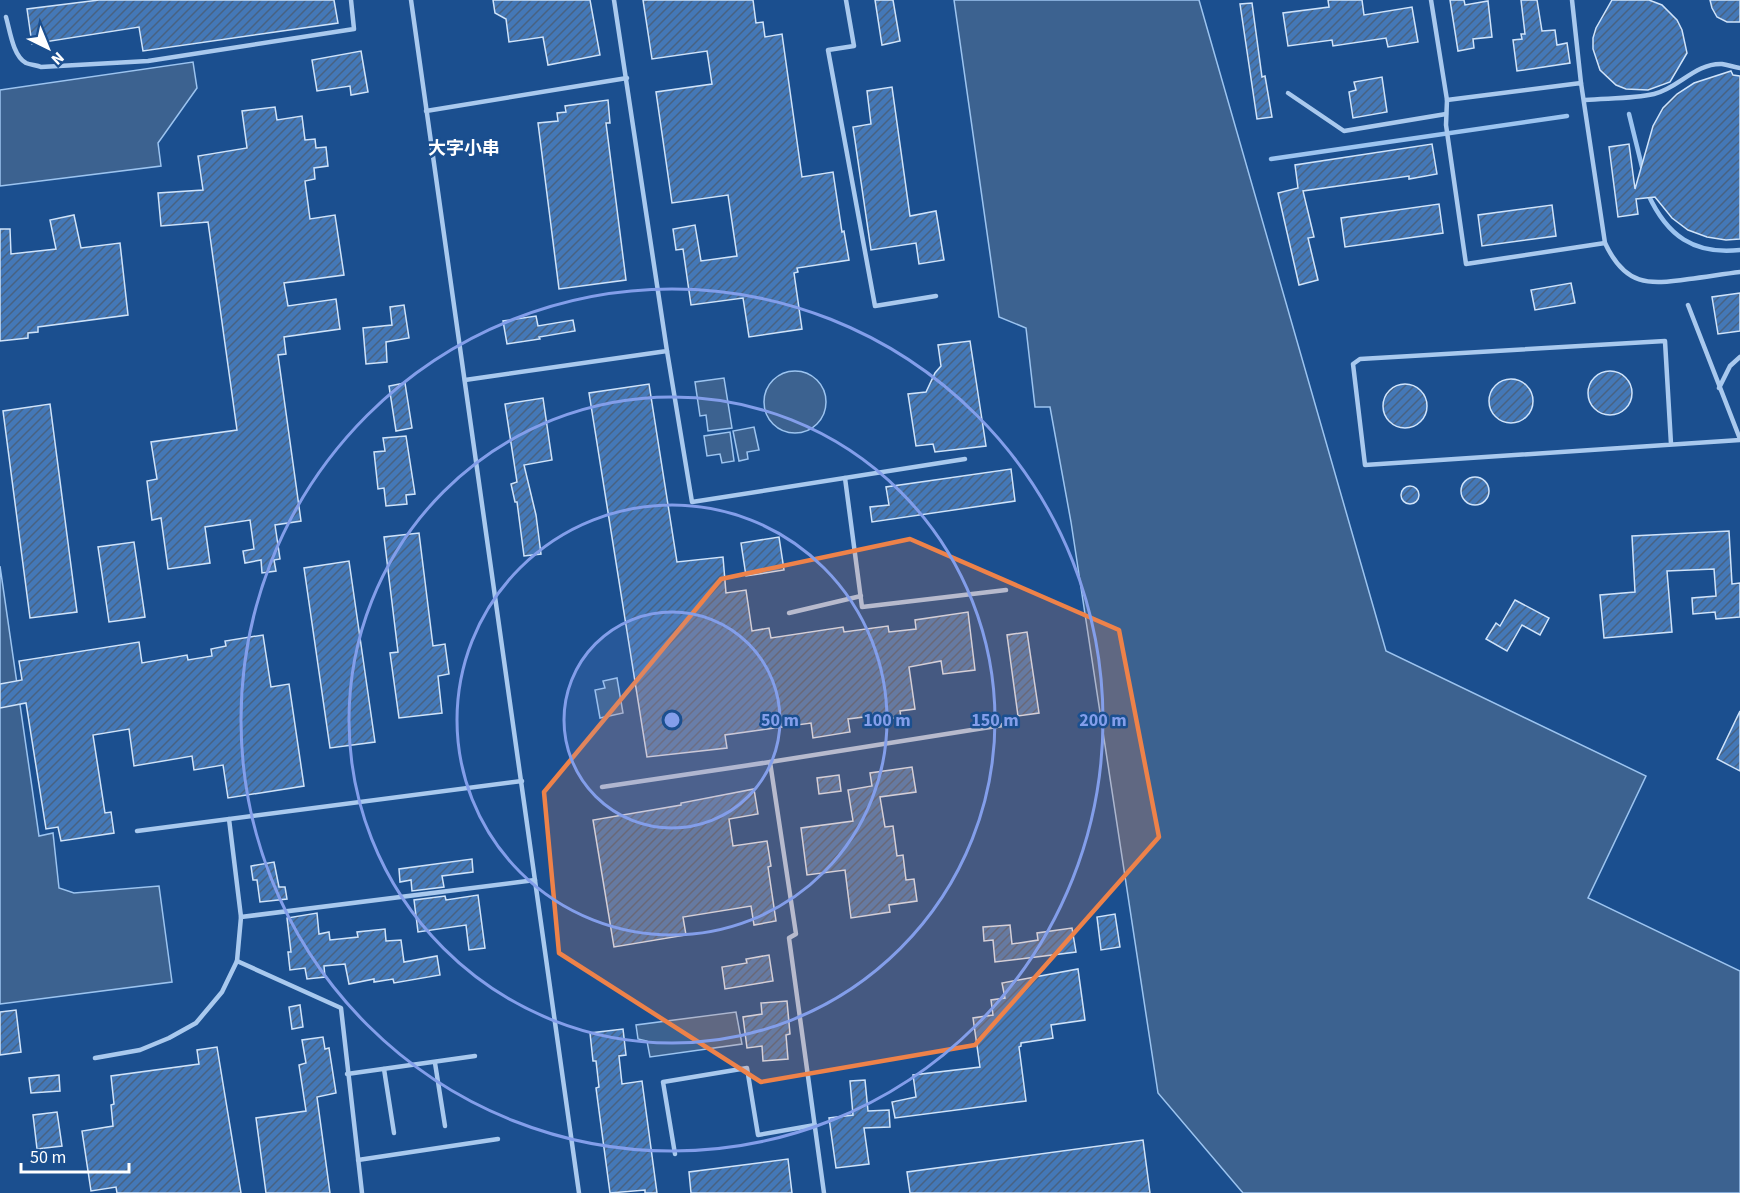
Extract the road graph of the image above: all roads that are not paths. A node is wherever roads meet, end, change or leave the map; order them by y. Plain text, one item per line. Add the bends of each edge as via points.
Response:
1 (351, 0) edge
2 (411, 0) edge
3 (614, 0) edge
4 (846, 0) edge
5 (1431, 0) edge
6 (1572, 0) edge
7 (6, 17) dead end
8 (1740, 68) edge
9 (627, 78) junction
10 (1581, 83) junction
11 (1288, 93) dead end
12 (1447, 100) junction
13 (1584, 100) junction
14 (426, 111) junction
15 (1446, 114) junction
16 (1605, 243) junction
17 (1740, 272) edge
18 (936, 296) dead end
19 (1688, 305) dead end
20 (667, 351) junction
21 (1740, 357) edge
22 (465, 380) junction
23 (1719, 388) junction
24 (1740, 439) edge
25 (1671, 444) junction
26 (964, 459) dead end
27 (845, 478) junction
28 (1006, 590) dead end
29 (861, 596) junction
30 (789, 613) dead end
31 (1003, 725) dead end
32 (770, 762) junction
33 (522, 781) junction
34 (602, 786) dead end
35 (229, 819) junction
36 (136, 831) dead end
37 (535, 880) junction
38 (241, 917) junction
39 (237, 961) junction
40 (475, 1056) dead end
41 (95, 1058) dead end
42 (435, 1063) junction
43 (384, 1069) junction
44 (347, 1074) junction
45 (815, 1125) junction
46 (445, 1126) dead end
47 (394, 1133) dead end
48 (498, 1139) dead end
49 (675, 1154) dead end
50 (358, 1160) junction
51 (362, 1193) edge
52 (579, 1193) edge
53 (824, 1193) edge

1 - 7 lane via 354,29 148,61 41,67 25,62 19,55
2 - 14 lane
3 - 9 lane
4 - 18 lane via 854,46 828,50 875,306
5 - 12 lane
6 - 10 lane
8 - 13 lane via 1721,64 1701,68 1654,94
9 - 14 lane
9 - 20 lane
10 - 12 lane
10 - 13 lane
11 - 15 lane via 1344,131
12 - 15 lane
13 - 16 lane
14 - 22 lane
15 - 16 lane via 1466,264
16 - 17 lane via 1620,267 1640,281 1658,284
19 - 23 lane
20 - 22 lane
20 - 27 lane via 692,502
21 - 23 lane
22 - 33 lane
23 - 24 lane
24 - 25 lane
25 - 25 lane via 1365,465 1353,364 1360,359 1665,341
26 - 27 lane
27 - 29 lane
28 - 29 lane via 862,607
29 - 30 lane
31 - 32 lane
32 - 34 lane
32 - 45 lane via 796,934 789,938
33 - 35 lane
33 - 37 lane
35 - 36 lane
35 - 38 lane
37 - 38 lane
37 - 52 lane
38 - 39 lane
39 - 41 lane via 222,992 196,1023 140,1050
39 - 44 lane via 341,1008
40 - 42 lane
42 - 43 lane
42 - 46 lane
43 - 44 lane
43 - 47 lane
44 - 50 lane
45 - 49 lane via 758,1135 747,1068 663,1082
45 - 53 lane
48 - 50 lane
50 - 51 lane

